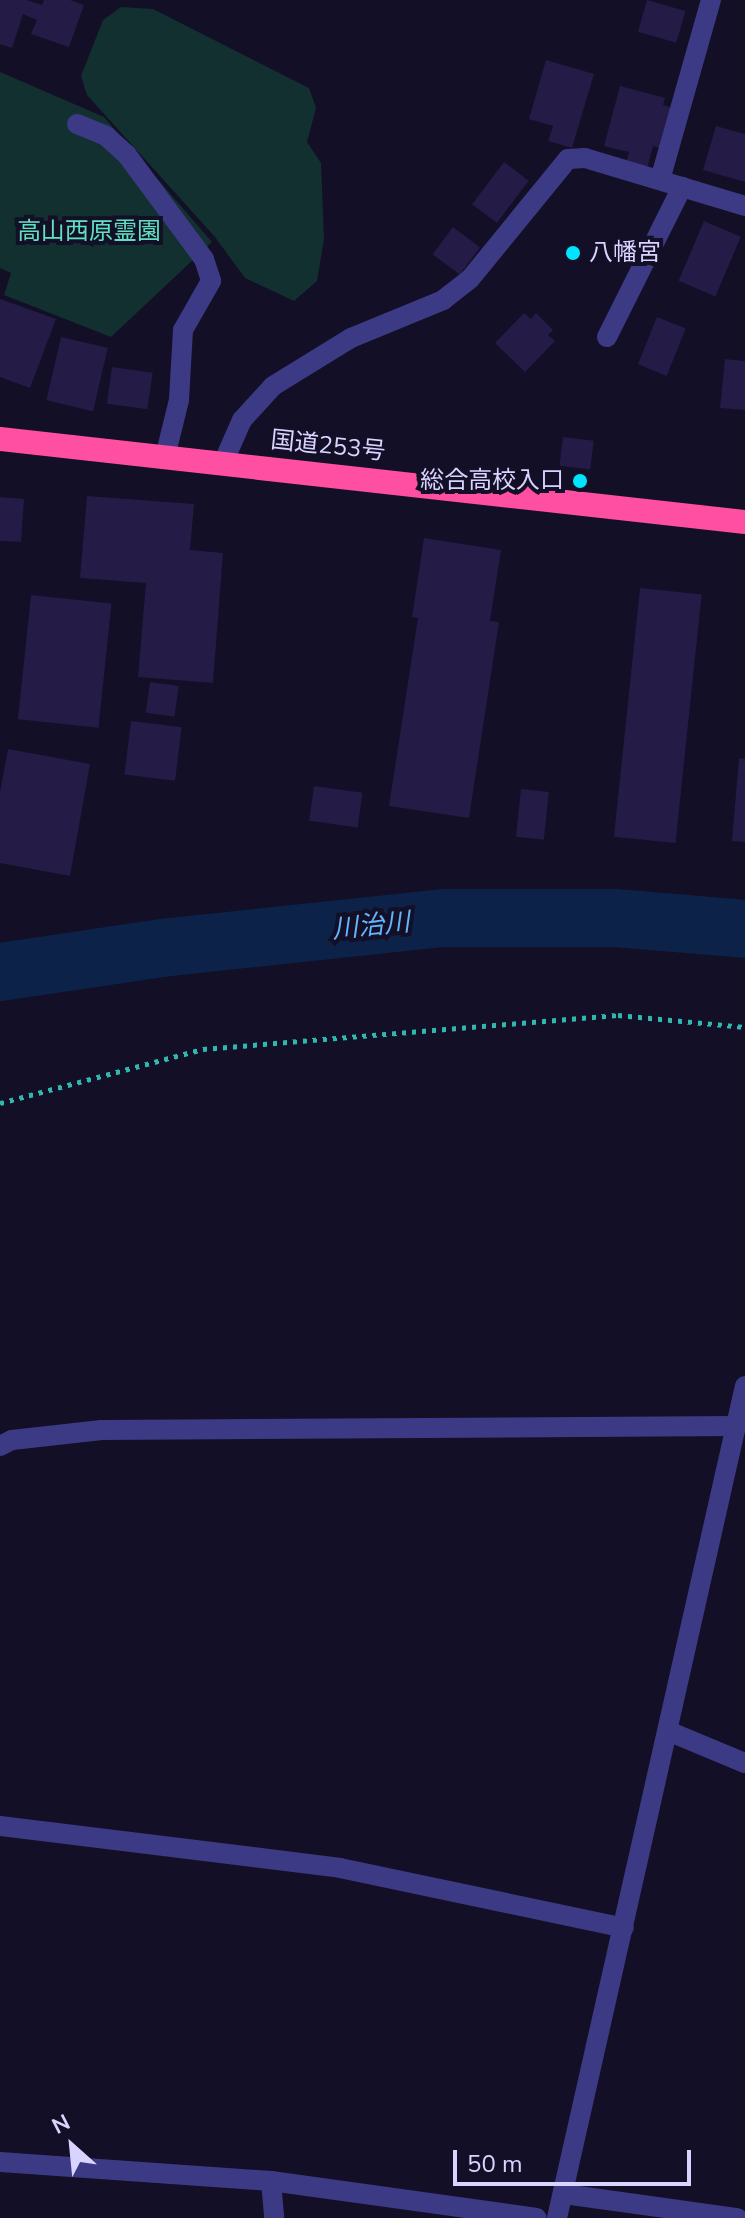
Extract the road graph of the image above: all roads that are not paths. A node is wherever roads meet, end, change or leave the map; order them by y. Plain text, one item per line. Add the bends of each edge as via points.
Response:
1 (711, 0) edge
2 (77, 124) dead end
3 (660, 180) junction
4 (682, 187) junction
5 (745, 206) edge
6 (607, 337) dead end
7 (0, 439) edge
8 (165, 457) junction
9 (223, 463) junction
10 (745, 522) edge
11 (745, 1386) edge
12 (737, 1426) junction
13 (0, 1446) edge
14 (668, 1731) junction
15 (745, 1763) edge
16 (0, 1826) edge
17 (624, 1928) junction
18 (0, 2162) edge
19 (271, 2181) junction
20 (564, 2194) junction
21 (274, 2218) edge
22 (536, 2218) edge
23 (557, 2218) edge
24 (737, 2218) edge

1 - 3 street
2 - 8 street via 106,136 127,155 204,259 211,281 183,330 179,400
3 - 4 street
3 - 9 street via 585,158 568,159 470,279 443,300 351,338 273,386 242,420
4 - 5 street
4 - 6 street
7 - 8 highway, 国道253号
8 - 9 highway, 国道253号
9 - 10 highway, 国道253号
11 - 12 street
12 - 13 street via 101,1430 12,1440
12 - 14 street
14 - 15 street
14 - 17 street
16 - 17 street via 340,1868
17 - 20 street
18 - 19 street
19 - 21 street
19 - 22 street
20 - 23 street
20 - 24 street

